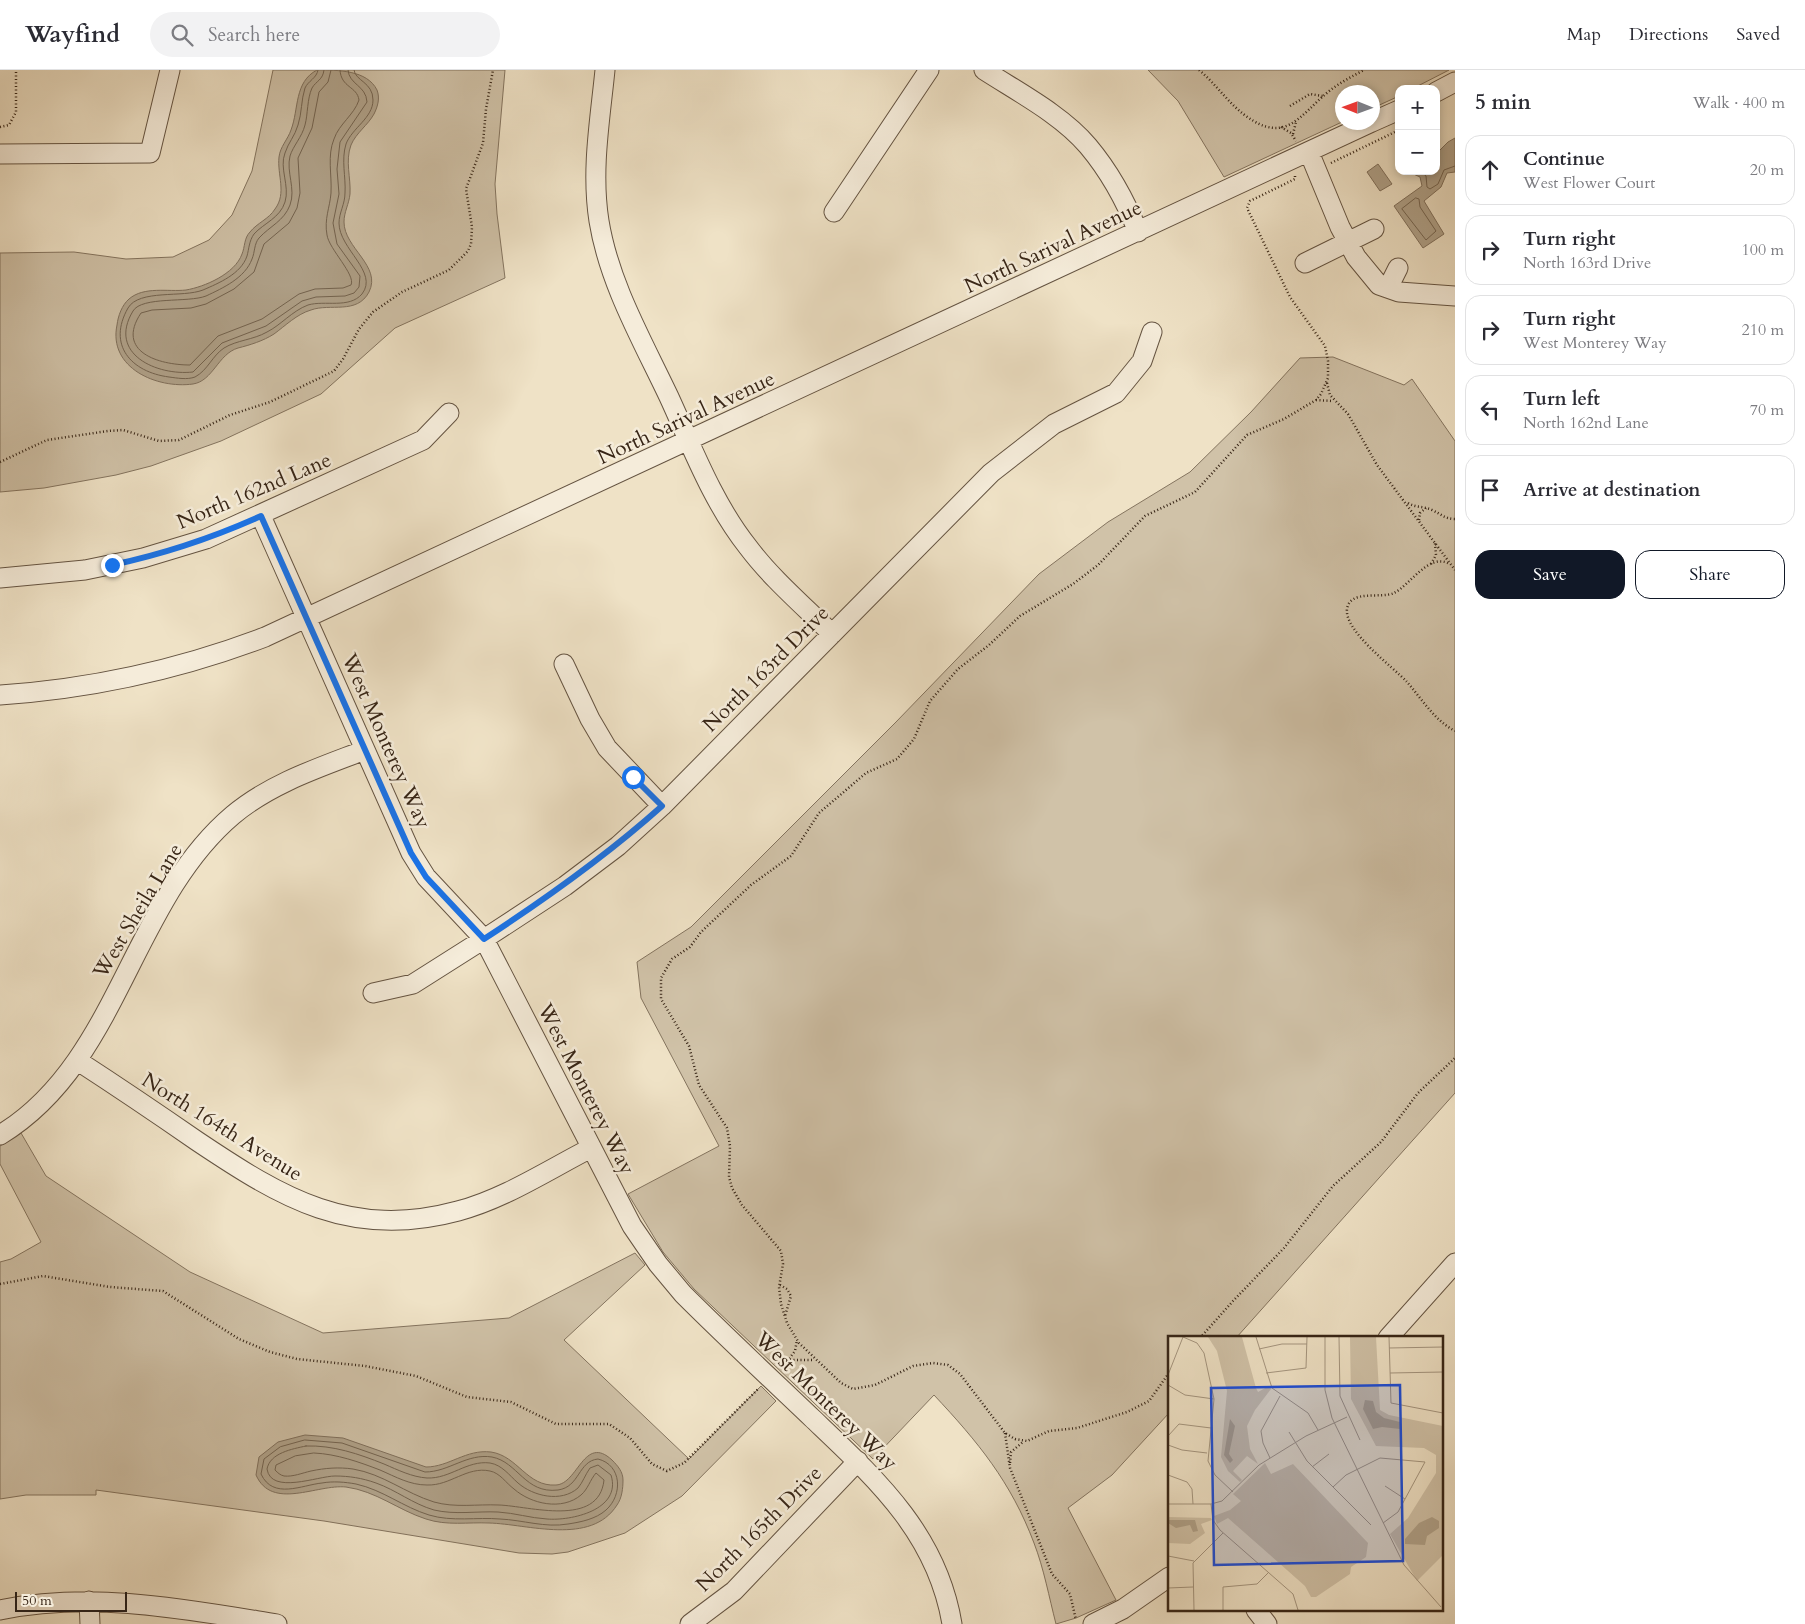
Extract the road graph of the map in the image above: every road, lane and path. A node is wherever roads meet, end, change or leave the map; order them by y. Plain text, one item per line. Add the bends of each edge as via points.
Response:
1 (16, 70) edge
2 (170, 70) edge
3 (493, 70) edge
4 (604, 70) edge
5 (930, 70) edge
6 (984, 70) edge
7 (1199, 70) edge
8 (1364, 70) edge
9 (1455, 82) edge
10 (1440, 90) edge
11 (1314, 95) junction
12 (1323, 96) junction
13 (1317, 102) junction
14 (1290, 106) dead end
15 (1395, 112) edge
16 (1380, 118) edge
17 (1296, 122) junction
18 (0, 127) edge
19 (1281, 127) junction
20 (1355, 130) edge
21 (1395, 132) edge
22 (1293, 135) junction
23 (0, 154) edge
24 (1303, 155) junction
25 (1316, 170) junction
26 (1295, 179) junction
27 (834, 212) dead end
28 (1374, 229) dead end
29 (1138, 232) junction
30 (1348, 242) junction
31 (1305, 262) dead end
32 (1398, 268) dead end
33 (1388, 288) junction
34 (1455, 296) edge
35 (1152, 332) dead end
36 (1328, 378) junction
37 (1312, 402) junction
38 (1335, 402) junction
39 (449, 413) dead end
40 (689, 440) junction
41 (0, 462) edge
42 (1405, 501) junction
43 (1426, 508) junction
44 (261, 516) junction
45 (1455, 519) edge
46 (1419, 522) junction
47 (1434, 541) junction
48 (1430, 565) junction
49 (1452, 566) junction
50 (1455, 570) edge
51 (0, 578) edge
52 (308, 619) junction
53 (832, 634) junction
54 (564, 664) dead end
55 (0, 694) edge
56 (1455, 730) edge
57 (365, 750) junction
58 (662, 806) junction
59 (484, 939) junction
60 (373, 993) dead end
61 (1455, 1058) edge
62 (78, 1061) junction
63 (0, 1135) edge
64 (591, 1148) junction
65 (1455, 1263) edge
66 (0, 1284) edge
67 (779, 1284) junction
68 (785, 1317) junction
69 (1202, 1336) edge
70 (1390, 1336) edge
71 (796, 1339) junction
72 (815, 1360) junction
73 (789, 1361) junction
74 (1168, 1374) edge
75 (770, 1378) junction
76 (1004, 1433) junction
77 (1027, 1440) junction
78 (858, 1461) junction
79 (1010, 1468) junction
80 (1168, 1578) edge
81 (89, 1601) junction
82 (0, 1610) edge
83 (1258, 1612) edge
84 (90, 1624) edge
85 (278, 1624) edge
86 (690, 1624) edge
87 (952, 1624) edge
88 (1076, 1624) edge
89 (1094, 1624) edge
90 (1267, 1624) edge

1 - 18 path via 16,112 9,124
2 - 23 street via 150,153
3 - 41 path via 483,143 466,189 472,227 468,251 449,270 402,292 373,312 334,371 179,440 159,441 123,430 108,431 47,440
4 - 40 street via 596,151 598,211 604,248 615,282
5 - 27 street
6 - 29 street via 1046,109 1088,146 1130,211
7 - 19 path via 1244,115 1267,126
8 - 12 path
9 - 10 street
11 - 12 path
11 - 13 path
11 - 14 path
12 - 13 path
13 - 17 path
15 - 16 street, North Sarival Avenue
17 - 19 path
17 - 22 path
19 - 22 path
20 - 24 street, North Sarival Avenue
21 - 25 path
22 - 24 path
24 - 25 street
24 - 26 path
24 - 29 street, North Sarival Avenue
25 - 26 path
25 - 30 street
26 - 36 path via 1250,202 1247,208 1290,297 1325,346
28 - 30 street
29 - 40 street, North Sarival Avenue
30 - 31 street
30 - 33 street via 1379,285
32 - 33 street
33 - 34 street via 1399,292
35 - 53 street, North 163rd Drive via 1142,361 1116,393 1054,424 991,473
36 - 37 path via 1321,394
36 - 38 path via 1329,392
37 - 38 path via 1323,399
37 - 67 path via 1247,435 1194,492 1152,511 1098,565 1020,616 958,669 930,702 914,739 897,759 866,774 819,814 790,856 751,885 701,932 690,947 667,965 660,984 661,999 689,1046 699,1086 727,1128 729,1177 736,1197 781,1252 783,1264
38 - 42 path via 1348,414 1377,464
39 - 44 street, North 162nd Lane via 423,440
40 - 52 street, North Sarival Avenue
40 - 53 street via 732,526 748,548
42 - 43 path via 1414,507
42 - 46 path
43 - 45 path
43 - 46 path via 1420,513
44 - 51 street, North 162nd Lane via 206,539 143,558 59,574
44 - 52 street, West Monterey Way
46 - 47 path
47 - 48 path via 1436,552
47 - 49 path
48 - 49 path via 1441,561
48 - 56 path via 1393,594 1351,601 1347,612 1352,626 1368,644 1406,681 1436,718
49 - 50 path
52 - 55 street, North Sarival Avenue via 233,649 143,673 38,692
52 - 57 street, West Monterey Way
53 - 58 street, North 163rd Drive
54 - 58 street via 607,748
57 - 59 street, West Monterey Way via 411,853 426,877
57 - 62 street, West Sheila Lane via 282,784 234,814 217,831 170,893
58 - 59 street, North 163rd Drive via 618,846
59 - 60 street, North 163rd Drive via 413,984
59 - 64 street, West Monterey Way
61 - 69 path via 1418,1093 1381,1142 1333,1186 1284,1248
62 - 63 street via 27,1117
62 - 64 street, North 164th Avenue via 273,1189 322,1210 363,1218 416,1219 459,1211 501,1194
64 - 75 street, West Monterey Way via 632,1226 658,1264 683,1294
65 - 70 street
66 - 75 path via 43,1276 110,1287 163,1291 238,1339 270,1352 297,1359 365,1366 416,1376 466,1397 518,1405 556,1424 609,1424 630,1438 652,1464 667,1471 684,1463
67 - 68 path
67 - 68 path via 791,1296
68 - 71 path
71 - 72 path
71 - 73 path via 797,1348
72 - 73 path via 797,1358
72 - 76 path via 841,1384 860,1389 913,1366 948,1365 960,1374
73 - 75 path
74 - 77 path via 1153,1396 1137,1408 1086,1426 1056,1430
75 - 78 street, West Monterey Way
76 - 77 path via 1015,1439
76 - 79 path
77 - 79 path via 1012,1452
78 - 86 street, North 165th Drive via 734,1591
78 - 87 street, West Monterey Way via 892,1496 917,1532 937,1573
79 - 88 path via 1052,1574 1072,1599
80 - 89 street via 1123,1609
81 - 82 street
81 - 84 street
81 - 85 street via 167,1606
83 - 90 street

